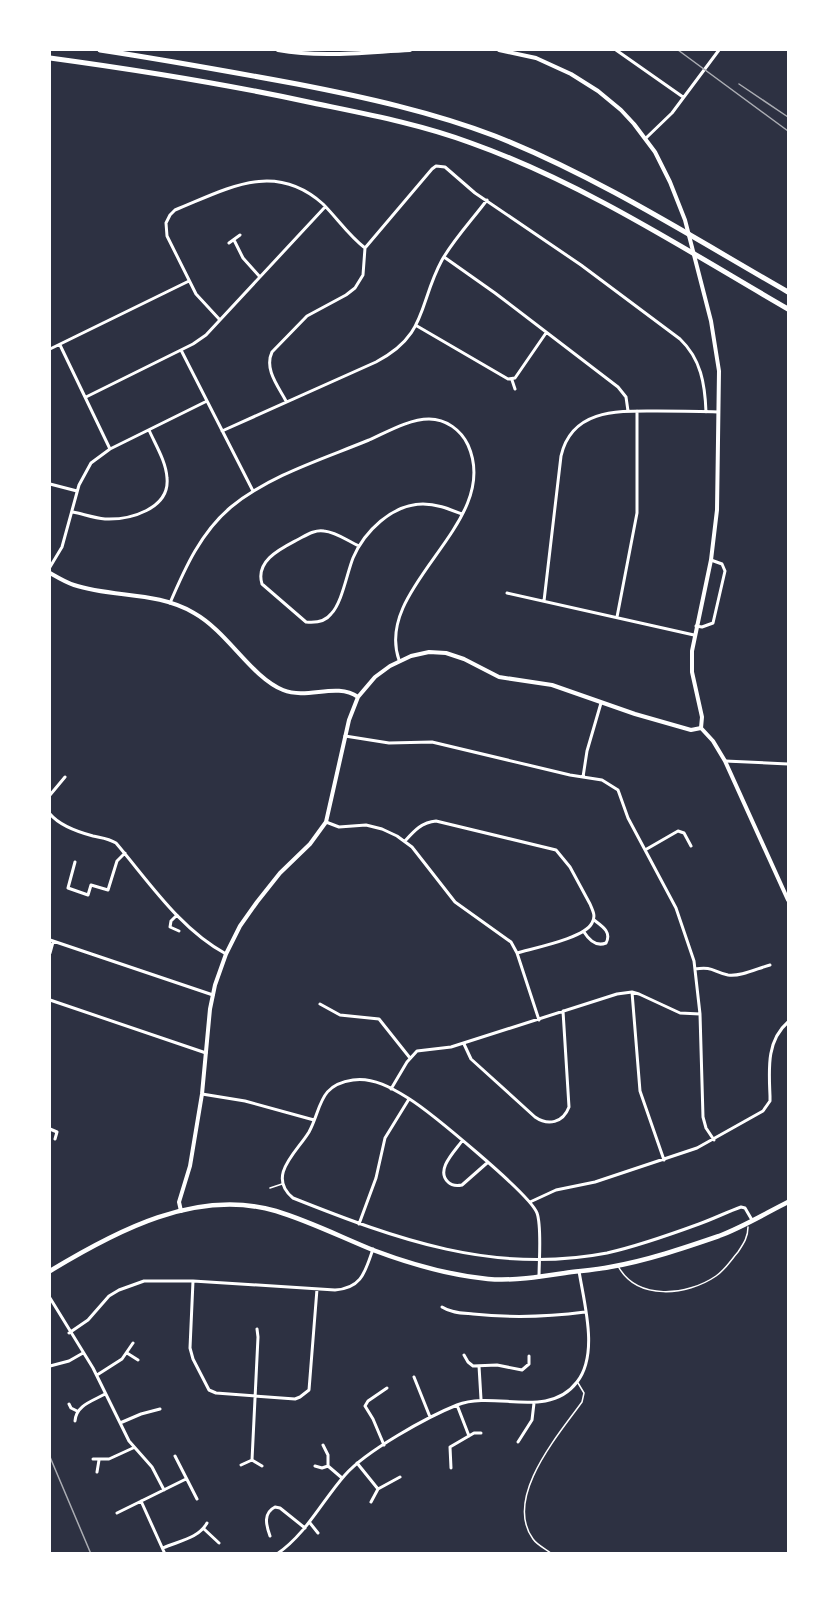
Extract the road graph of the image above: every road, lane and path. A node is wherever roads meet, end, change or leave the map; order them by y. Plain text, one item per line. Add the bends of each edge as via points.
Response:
1 (100, 50) edge
2 (278, 50) edge
3 (410, 50) edge
4 (499, 50) edge
5 (616, 50) edge
6 (718, 50) edge
7 (50, 58) edge
8 (684, 98) junction
9 (646, 138) junction
10 (487, 200) junction
11 (325, 206) junction
12 (240, 236) dead end
13 (234, 240) junction
14 (229, 243) dead end
15 (365, 248) junction
16 (444, 257) junction
17 (261, 277) junction
18 (189, 280) junction
19 (789, 292) edge
20 (789, 309) edge
21 (220, 320) junction
22 (417, 326) junction
23 (546, 333) junction
24 (60, 344) junction
25 (50, 349) edge
26 (181, 350) junction
27 (512, 380) junction
28 (515, 389) dead end
29 (86, 397) junction
30 (207, 401) junction
31 (286, 401) junction
32 (628, 411) junction
33 (637, 411) junction
34 (706, 412) junction
35 (718, 412) junction
36 (149, 430) junction
37 (222, 431) junction
38 (110, 449) junction
39 (50, 484) edge
40 (77, 491) junction
41 (253, 491) junction
42 (72, 511) junction
43 (462, 514) junction
44 (359, 546) junction
45 (711, 560) junction
46 (50, 567) edge
47 (50, 573) edge
48 (507, 593) dead end
49 (544, 601) junction
50 (171, 603) junction
51 (616, 617) junction
52 (696, 626) junction
53 (694, 635) junction
54 (399, 660) junction
55 (358, 697) junction
56 (600, 703) junction
57 (701, 728) junction
58 (345, 736) junction
59 (725, 761) junction
60 (789, 764) edge
61 (65, 777) dead end
62 (583, 777) junction
63 (50, 795) edge
64 (50, 814) edge
65 (326, 822) junction
66 (405, 841) junction
67 (690, 846) dead end
68 (645, 850) junction
69 (125, 853) junction
70 (75, 862) dead end
71 (789, 900) edge
72 (177, 915) junction
73 (594, 920) junction
74 (179, 931) dead end
75 (584, 932) junction
76 (51, 941) edge
77 (50, 953) edge
78 (517, 953) junction
79 (226, 954) junction
80 (770, 965) dead end
81 (696, 969) junction
82 (632, 992) junction
83 (213, 995) junction
84 (50, 1000) edge
85 (320, 1004) dead end
86 (563, 1011) junction
87 (700, 1014) junction
88 (539, 1020) junction
89 (789, 1022) edge
90 (464, 1044) junction
91 (206, 1053) junction
92 (410, 1058) junction
93 (391, 1089) junction
94 (202, 1094) junction
95 (409, 1099) junction
96 (314, 1120) junction
97 (50, 1129) edge
98 (55, 1139) dead end
99 (714, 1140) junction
100 (462, 1141) junction
101 (664, 1160) junction
102 (487, 1163) junction
103 (282, 1184) junction
104 (270, 1188) dead end
105 (530, 1202) junction
106 (789, 1202) edge
107 (181, 1211) junction
108 (750, 1221) junction
109 (359, 1224) junction
110 (373, 1249) junction
111 (538, 1259) junction
112 (617, 1266) junction
113 (50, 1271) edge
114 (579, 1271) junction
115 (539, 1277) junction
116 (193, 1281) junction
117 (317, 1289) junction
118 (50, 1299) edge
119 (442, 1307) dead end
120 (585, 1312) junction
121 (257, 1329) dead end
122 (69, 1333) junction
123 (133, 1343) dead end
124 (83, 1353) junction
125 (128, 1353) junction
126 (464, 1355) dead end
127 (529, 1356) dead end
128 (138, 1360) dead end
129 (479, 1365) junction
130 (50, 1366) edge
131 (96, 1375) junction
132 (414, 1377) dead end
133 (577, 1382) junction
134 (387, 1388) dead end
135 (105, 1394) junction
136 (255, 1397) junction
137 (481, 1399) junction
138 (534, 1403) junction
139 (69, 1404) dead end
140 (457, 1405) junction
141 (160, 1409) dead end
142 (77, 1411) junction
143 (430, 1418) junction
144 (75, 1421) dead end
145 (120, 1423) junction
146 (481, 1433) dead end
147 (469, 1436) junction
148 (518, 1442) dead end
149 (323, 1445) dead end
150 (384, 1445) junction
151 (133, 1448) junction
152 (175, 1456) dead end
153 (93, 1459) dead end
154 (99, 1460) junction
155 (252, 1460) junction
156 (357, 1463) junction
157 (241, 1466) dead end
158 (262, 1466) dead end
159 (315, 1466) dead end
160 (328, 1466) junction
161 (451, 1468) dead end
162 (97, 1472) dead end
163 (400, 1477) dead end
164 (342, 1478) junction
165 (186, 1479) junction
166 (378, 1489) junction
167 (164, 1490) junction
168 (196, 1500) dead end
169 (141, 1501) junction
170 (371, 1502) dead end
171 (117, 1513) dead end
172 (310, 1522) junction
173 (207, 1523) dead end
174 (305, 1528) junction
175 (204, 1529) junction
176 (318, 1533) dead end
177 (270, 1536) dead end
178 (219, 1543) dead end
179 (162, 1548) junction
180 (165, 1554) edge
181 (277, 1554) edge
182 (552, 1554) edge

1 - 19 highway via 328,90 448,120 529,150 595,182
2 - 3 street
4 - 9 street via 536,58 585,83 621,110
5 - 8 street
6 - 8 street
7 - 20 highway via 203,81 346,109 471,143 574,189
8 - 9 street
9 - 35 street via 676,195 696,264 716,348
10 - 15 street via 445,167 436,166
10 - 16 street
10 - 34 street via 689,348 705,384
11 - 15 street
11 - 17 street
11 - 18 street via 300,188 267,180 244,183 175,210 168,219 166,232
12 - 13 street
13 - 14 street
13 - 17 street via 243,258
15 - 31 street via 363,275 356,288 307,316 272,352 270,370
16 - 22 street
16 - 23 street
17 - 21 street
18 - 21 street via 201,301
18 - 24 street
21 - 26 street via 199,340
22 - 27 street
22 - 31 street via 387,357
23 - 27 street
23 - 32 street via 618,387 626,397
24 - 25 street
24 - 29 street
26 - 29 street
26 - 30 street
27 - 28 street
29 - 38 street
30 - 36 street
30 - 37 street
31 - 37 street
32 - 33 street
32 - 49 street via 604,413 587,420 562,449
33 - 34 street
33 - 51 street via 637,513
34 - 35 street
35 - 45 street via 717,510
36 - 38 street
36 - 42 street via 168,478 162,499 145,511 114,519
37 - 41 street
38 - 40 street via 88,468
39 - 40 street
40 - 42 street
41 - 43 street via 390,431 431,418 446,422 459,432 471,451 473,484
41 - 50 street via 229,508 202,540
42 - 46 street via 62,547
43 - 44 street via 437,505 407,506 374,527
43 - 54 street via 404,608 395,641
44 - 44 street via 334,611 325,620 301,619 262,584 265,562 316,531 327,531
45 - 52 street
45 - 52 street via 722,564 725,571 713,622
47 - 50 street via 87,589
48 - 49 street
49 - 51 street
50 - 55 street via 194,612 212,626 276,687 301,694 346,690
51 - 53 street
52 - 53 street
53 - 57 street via 692,672
54 - 55 street via 377,675
54 - 56 street via 417,654 446,653 499,677 552,684
55 - 58 street
56 - 57 street via 691,730
56 - 62 street
57 - 59 street
58 - 62 street via 389,743 432,742
58 - 65 street
59 - 60 street
59 - 71 street
61 - 63 street
62 - 68 street via 602,780 618,790
64 - 69 street via 67,827 110,838
65 - 66 street via 339,827 375,826
65 - 79 street via 256,902
66 - 73 street via 419,826 436,821 552,848 570,867
66 - 78 street via 455,902 507,938
67 - 68 street via 684,833 678,831
68 - 81 street via 676,909
69 - 70 street via 117,861 108,890 91,885 88,894 68,888
69 - 72 street
72 - 74 street via 170,927
72 - 79 street via 194,933
73 - 75 street
73 - 75 street via 609,935 606,943 594,943
75 - 78 street
76 - 77 street
76 - 83 street
78 - 88 street
79 - 83 street
80 - 81 street via 735,975 709,967
81 - 87 street
82 - 86 street
82 - 87 street via 680,1013
82 - 101 street via 640,1091
83 - 91 street
84 - 91 street
85 - 92 street via 340,1015 379,1019
86 - 88 street
86 - 90 street via 568,1107 557,1121 536,1117 471,1059
87 - 99 street via 703,1117
88 - 90 street
89 - 99 street via 778,1034 769,1058 771,1096 767,1107
90 - 92 street via 422,1049
91 - 94 street
92 - 93 street
93 - 95 street
93 - 96 street via 364,1080 338,1084 321,1101
94 - 96 street
94 - 107 street via 190,1166 179,1202
95 - 100 street
95 - 109 street via 385,1138
96 - 103 street via 286,1164
97 - 98 street via 57,1132
99 - 101 street
100 - 102 street
100 - 102 street via 444,1168 444,1177 451,1185 462,1185
101 - 105 street via 556,1190
102 - 105 street
103 - 104 lane
103 - 109 street via 293,1198
105 - 111 street via 538,1218
106 - 108 main road
107 - 110 main road via 228,1206 262,1208
107 - 113 main road via 127,1228
108 - 111 street via 741,1207 621,1249
108 - 112 main road via 700,1242
108 - 112 lane via 746,1239 726,1268 693,1287 675,1292 651,1291 627,1279
109 - 111 street via 449,1251
110 - 115 main road via 420,1266 470,1277
110 - 117 street via 365,1272 354,1285
111 - 115 street
112 - 114 main road
114 - 115 main road
114 - 120 street
116 - 117 street
116 - 122 street via 153,1280 127,1286 109,1296
116 - 136 street via 190,1348 206,1386 213,1393
117 - 136 street via 309,1390 295,1399
118 - 122 street
119 - 120 street via 461,1313 509,1317
120 - 133 street via 588,1359
121 - 136 street
122 - 124 street
123 - 125 street
124 - 130 street
124 - 131 street
125 - 128 street
125 - 131 street
126 - 129 street via 470,1365
127 - 129 street via 529,1365 522,1370
129 - 137 street
131 - 135 street
132 - 143 street
133 - 138 street via 564,1394
133 - 182 lane via 584,1393 582,1401 543,1457 525,1498 525,1519 534,1540
134 - 150 street via 365,1406
135 - 142 street
135 - 145 street
136 - 155 street
137 - 138 street
137 - 140 street
138 - 148 street via 532,1420
139 - 142 street
140 - 143 street
140 - 147 street
141 - 145 street
142 - 144 street
143 - 150 street
145 - 151 street
146 - 147 street
147 - 161 street via 450,1448
149 - 160 street
150 - 156 street
151 - 154 street
151 - 167 street via 152,1467
152 - 165 street
153 - 154 street
154 - 162 street
155 - 157 street
155 - 158 street
156 - 164 street
156 - 166 street
159 - 160 street
160 - 164 street
163 - 166 street
164 - 172 street
165 - 167 street
165 - 168 street
166 - 170 street
167 - 169 street
169 - 171 street
169 - 179 street
172 - 174 street
172 - 176 street
173 - 175 street
174 - 177 street via 274,1507 266,1517
174 - 181 street
175 - 178 street
175 - 179 street
179 - 180 street

